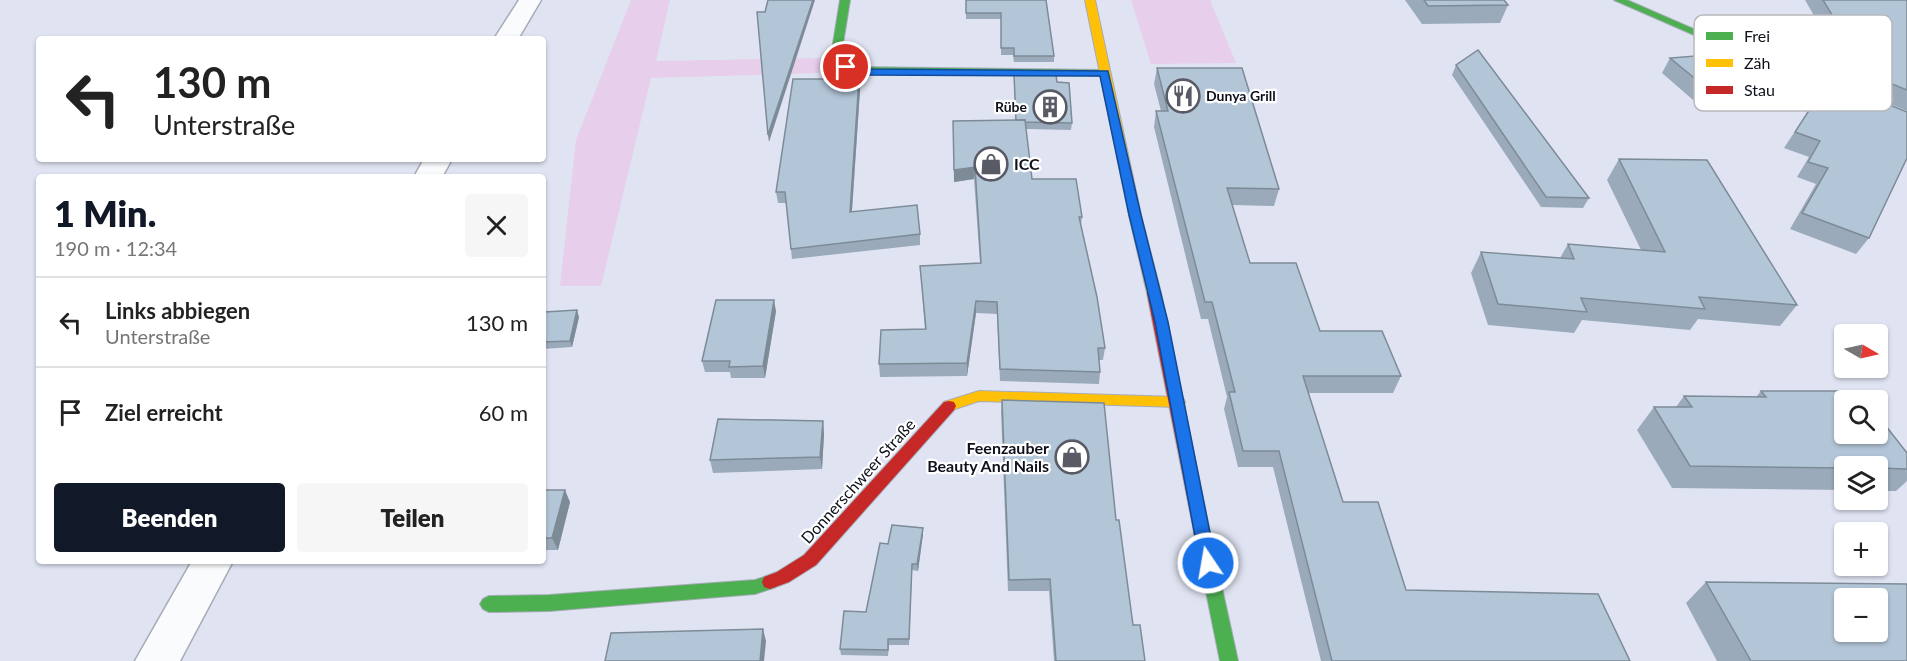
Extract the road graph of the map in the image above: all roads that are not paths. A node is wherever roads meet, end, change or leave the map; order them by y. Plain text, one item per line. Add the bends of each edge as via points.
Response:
1 (530, 0) edge
2 (845, 0) edge
3 (1090, 0) edge
4 (1619, 0) edge
5 (1694, 32) edge
6 (508, 36) edge
7 (1105, 73) junction
8 (1178, 402) junction
9 (211, 564) edge
10 (489, 604) dead end
11 (157, 661) edge
12 (1229, 661) edge

1 - 6 street
2 - 7 street via 836,56 839,62 855,70
3 - 7 street
4 - 5 street
7 - 8 street
8 - 10 street, Donnerschweer Straße via 979,396 947,407 810,560 783,577 755,587
8 - 12 street
9 - 11 street

